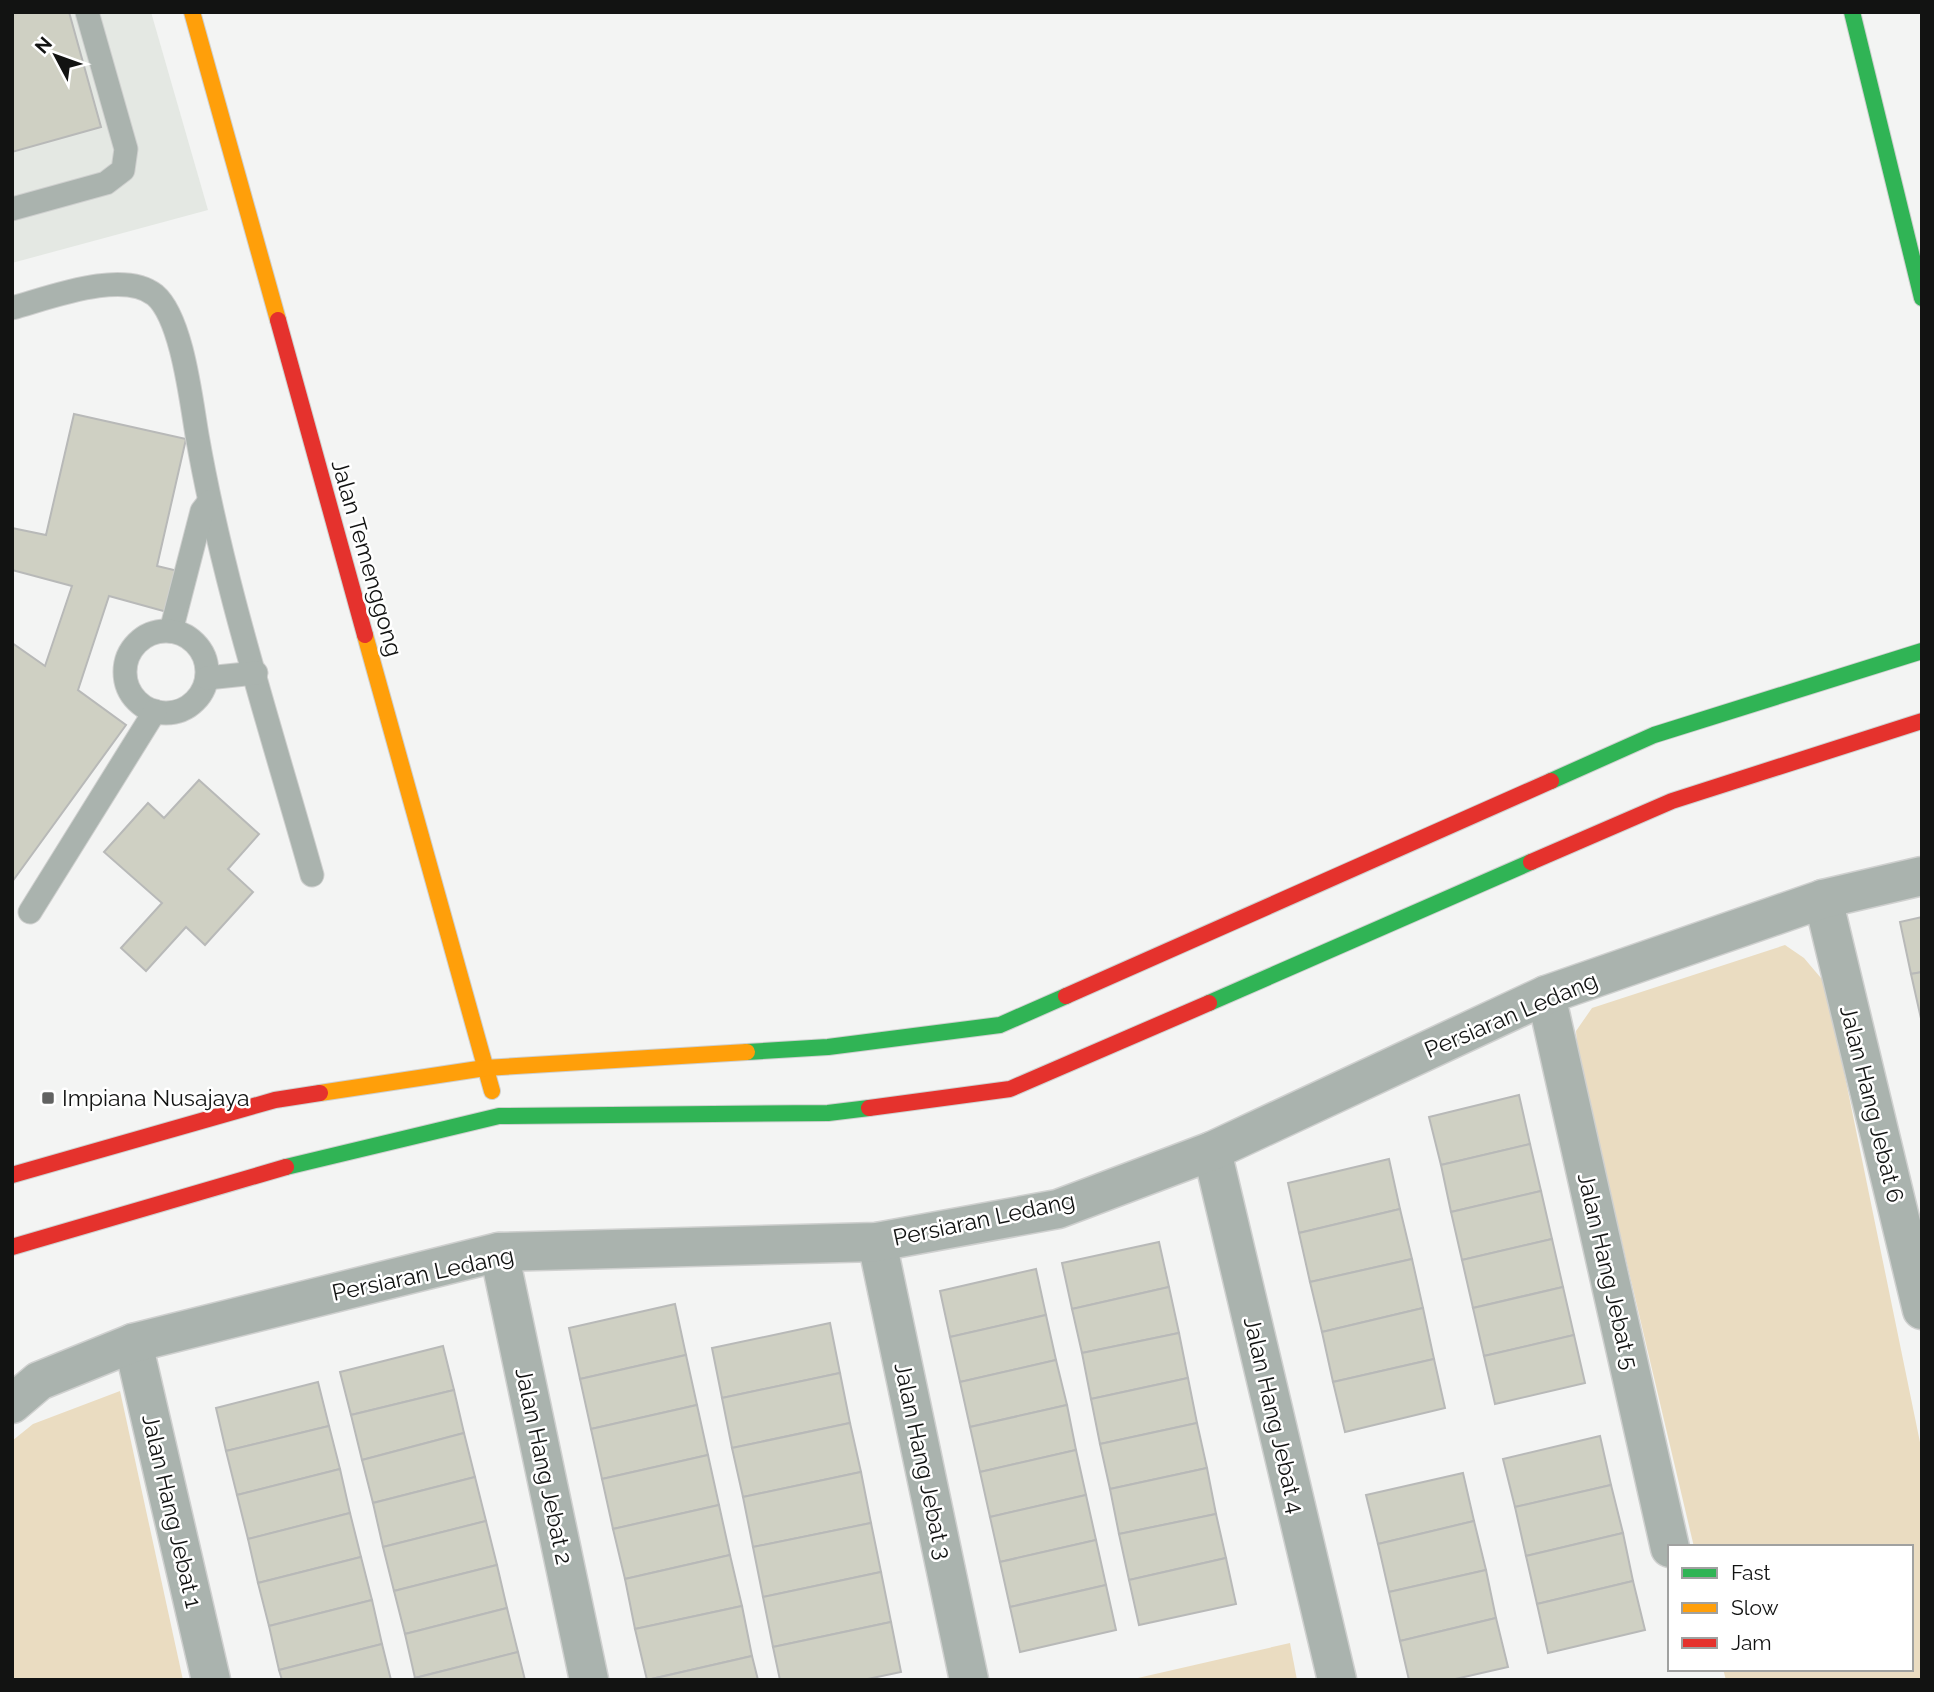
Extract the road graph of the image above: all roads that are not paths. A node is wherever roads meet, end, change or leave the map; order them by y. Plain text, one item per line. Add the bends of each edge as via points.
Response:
1 (87, 12) edge
2 (192, 12) edge
3 (1852, 12) edge
4 (12, 209) edge
5 (1922, 298) edge
6 (12, 308) edge
7 (209, 502) junction
8 (171, 631) junction
9 (1922, 651) edge
10 (256, 673) junction
11 (207, 678) junction
12 (155, 711) junction
13 (1922, 722) edge
14 (312, 875) dead end
15 (1922, 876) edge
16 (1823, 899) junction
17 (30, 912) dead end
18 (1546, 995) junction
19 (485, 1068) junction
20 (499, 1116) junction
21 (1212, 1151) junction
22 (12, 1175) edge
23 (877, 1242) junction
24 (12, 1247) edge
25 (499, 1252) junction
26 (1922, 1310) edge
27 (133, 1343) junction
28 (12, 1404) edge
29 (1669, 1545) edge
30 (211, 1680) edge
31 (589, 1680) edge
32 (969, 1680) edge
33 (1337, 1680) edge

1 - 4 lane via 126,149 123,170 106,183
2 - 19 street, Jalan Temenggong
3 - 5 street
6 - 7 lane via 120,283 140,286 156,296 170,314
7 - 8 lane via 202,511
7 - 10 lane
8 - 11 lane via 184,634 203,652
8 - 12 lane via 145,637 128,657 125,671 132,696
9 - 19 street via 1654,735 1000,1025 828,1047
10 - 11 lane
10 - 14 lane
11 - 12 lane via 194,702 182,710
12 - 17 lane
13 - 20 street via 1672,801 1010,1088 828,1113
15 - 16 street, Persiaran Ledang
16 - 18 street, Persiaran Ledang
16 - 26 street, Jalan Hang Jebat 6
18 - 21 street, Persiaran Ledang
18 - 29 street, Jalan Hang Jebat 5
19 - 20 street, Jalan Temenggong
19 - 22 street via 275,1100
20 - 24 street via 289,1166
21 - 23 street, Persiaran Ledang via 1058,1209
21 - 33 street, Jalan Hang Jebat 4
23 - 25 street, Persiaran Ledang
23 - 32 street, Jalan Hang Jebat 3
25 - 27 street, Persiaran Ledang
25 - 31 street, Jalan Hang Jebat 2
27 - 28 street, Persiaran Ledang via 39,1381
27 - 30 street, Jalan Hang Jebat 1

